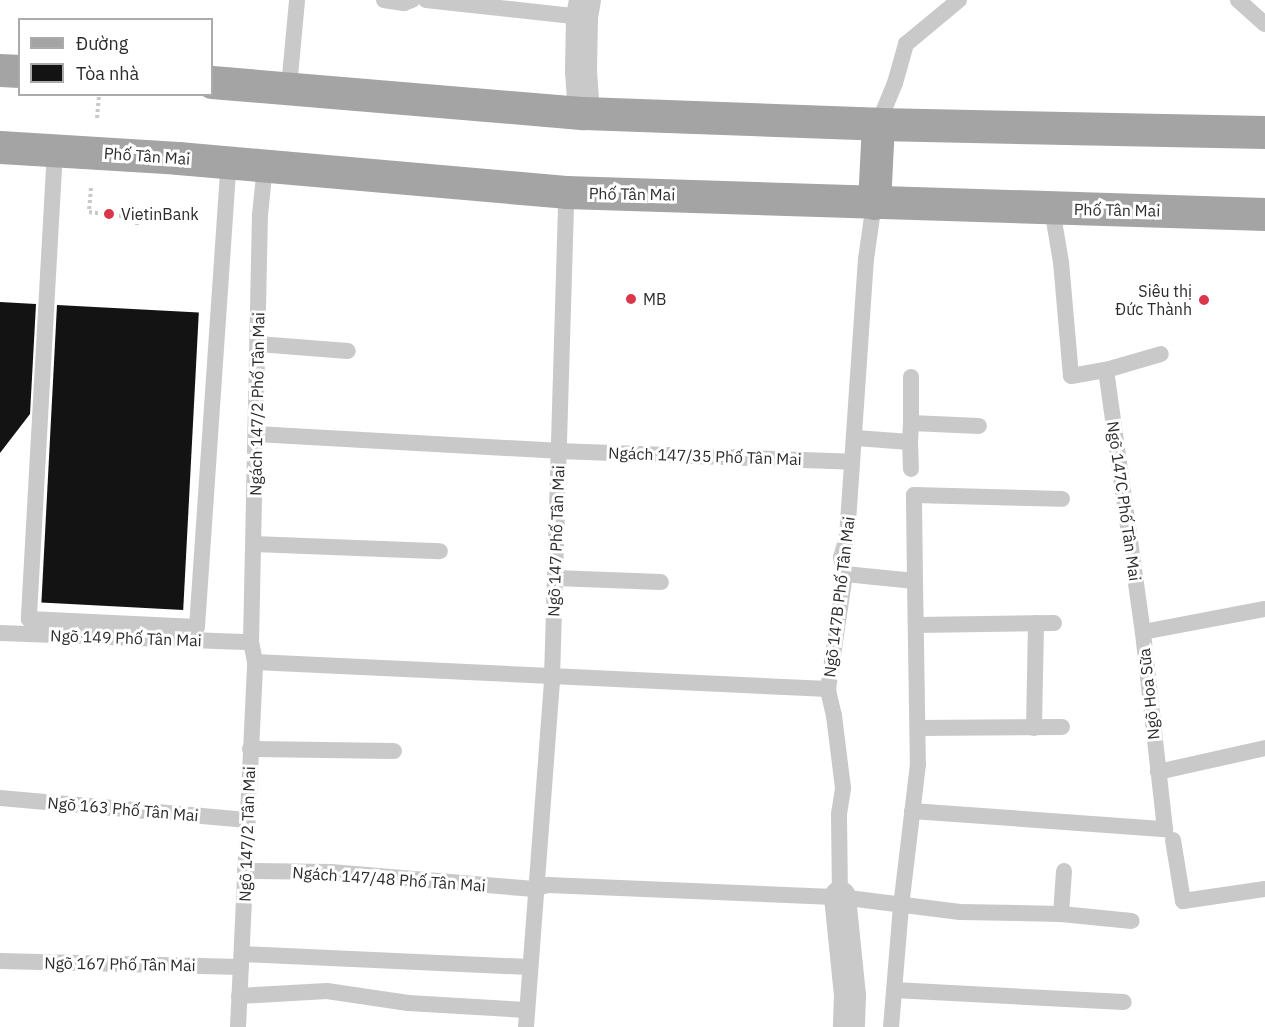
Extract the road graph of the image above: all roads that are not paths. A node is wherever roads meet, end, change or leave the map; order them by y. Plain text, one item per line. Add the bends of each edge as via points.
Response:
1 (297, 0) edge
2 (384, 0) edge
3 (426, 0) edge
4 (959, 0) edge
5 (1238, 0) edge
6 (407, 1) edge
7 (583, 9) edge
8 (1265, 24) edge
9 (0, 70) edge
10 (18, 71) edge
11 (213, 82) edge
12 (289, 87) junction
13 (584, 113) junction
14 (878, 124) junction
15 (1265, 132) edge
16 (0, 147) edge
17 (55, 150) junction
18 (229, 162) junction
19 (265, 166) junction
20 (566, 192) junction
21 (874, 203) junction
22 (1052, 209) junction
23 (1265, 214) edge
24 (258, 344) junction
25 (348, 351) dead end
26 (1161, 354) dead end
27 (1106, 370) junction
28 (911, 377) dead end
29 (911, 423) junction
30 (979, 426) dead end
31 (256, 434) junction
32 (856, 438) junction
33 (910, 442) junction
34 (558, 451) junction
35 (852, 462) junction
36 (911, 469) dead end
37 (1062, 500) dead end
38 (254, 544) junction
39 (440, 551) dead end
40 (845, 574) junction
41 (555, 578) junction
42 (915, 581) junction
43 (661, 582) dead end
44 (1265, 609) edge
45 (1036, 623) junction
46 (1054, 623) dead end
47 (916, 625) junction
48 (1143, 632) junction
49 (0, 633) edge
50 (252, 642) junction
51 (255, 662) junction
52 (552, 678) junction
53 (828, 689) junction
54 (1062, 727) dead end
55 (918, 728) junction
56 (1034, 728) junction
57 (1265, 748) edge
58 (250, 749) junction
59 (394, 751) dead end
60 (1158, 772) junction
61 (0, 798) edge
62 (912, 811) junction
63 (246, 820) junction
64 (1173, 840) dead end
65 (245, 871) junction
66 (1064, 871) dead end
67 (534, 889) junction
68 (1265, 889) edge
69 (840, 897) junction
70 (901, 906) junction
71 (1061, 914) junction
72 (1132, 921) dead end
73 (241, 960) junction
74 (0, 961) edge
75 (530, 967) junction
76 (894, 990) junction
77 (239, 996) junction
78 (1124, 1002) dead end
79 (527, 1010) junction
80 (238, 1027) edge
81 (526, 1027) edge
82 (849, 1027) edge
83 (891, 1027) edge

1 - 12 lane
2 - 6 lane
3 - 7 lane
4 - 14 lane via 906,44
5 - 8 lane
7 - 13 street
9 - 10 main road
11 - 12 main road
12 - 13 main road
13 - 14 main road
14 - 15 main road
14 - 21 main road
16 - 17 main road, Phố Tân Mai
17 - 18 main road, Phố Tân Mai
17 - 18 lane via 29,619 197,627
18 - 19 main road, Phố Tân Mai
19 - 20 main road, Phố Tân Mai
19 - 24 lane, Ngách 147/2 Phố Tân Mai via 260,215
20 - 21 main road, Phố Tân Mai
20 - 34 lane, Ngõ 147 Phố Tân Mai
21 - 22 main road, Phố Tân Mai
21 - 32 lane, Ngõ 147B Phố Tân Mai via 866,259
22 - 23 main road, Phố Tân Mai
22 - 27 lane via 1071,376
24 - 25 lane
24 - 31 lane, Ngách 147/2 Phố Tân Mai
26 - 27 lane
27 - 48 lane, Ngõ 147C Phố Tân Mai
28 - 29 lane
29 - 30 lane
29 - 33 lane
31 - 34 lane, Ngách 147/35 Phố Tân Mai
31 - 38 lane, Ngách 147/2 Phố Tân Mai
32 - 33 lane
32 - 35 lane, Ngõ 147B Phố Tân Mai
33 - 36 lane
34 - 35 lane, Ngách 147/35 Phố Tân Mai
34 - 41 lane, Ngõ 147 Phố Tân Mai
35 - 40 lane, Ngõ 147B Phố Tân Mai via 848,537 841,557
37 - 42 lane via 914,495
38 - 39 lane
38 - 50 lane, Ngách 147/2 Phố Tân Mai
40 - 42 lane
40 - 53 lane, Ngõ 147B Phố Tân Mai
41 - 43 lane
41 - 52 lane, Ngõ 147 Phố Tân Mai
42 - 47 lane
44 - 48 lane, Ngõ Hoa Sữa
45 - 46 lane
45 - 47 lane
45 - 56 lane
47 - 55 lane
48 - 60 lane, Ngõ Hoa Sữa
49 - 50 lane, Ngõ 149 Phố Tân Mai
50 - 51 lane, Ngõ 147/2 Tân Mai
51 - 52 lane
51 - 58 lane, Ngõ 147/2 Tân Mai
52 - 53 lane
52 - 67 lane, Ngõ 147 Phố Tân Mai
53 - 69 lane, Ngõ 147B Phố Tân Mai via 843,788 839,814
54 - 56 lane
55 - 56 lane
55 - 62 lane
57 - 60 lane
58 - 59 lane
58 - 63 lane, Ngõ 147/2 Tân Mai
60 - 62 lane, Ngõ Hoa Sữa via 1165,829
61 - 63 lane, Ngõ 163 Phố Tân Mai
62 - 70 lane
63 - 65 lane, Ngõ 147/2 Tân Mai
64 - 68 lane via 1183,901
65 - 67 lane, Ngách 147/48 Phố Tân Mai via 331,872
65 - 73 lane, Ngõ 147/2 Tân Mai
66 - 71 lane
67 - 69 lane via 548,885
67 - 75 lane, Ngõ 147 Phố Tân Mai
69 - 70 lane
69 - 82 street, Ngõ 147B Phố Tân Mai via 850,995
70 - 71 lane via 960,912
70 - 76 lane
71 - 72 lane
73 - 74 lane, Ngõ 167 Phố Tân Mai
73 - 75 lane, Ngõ 167 Phố Tân Mai
73 - 77 lane, Ngõ 147/2 Tân Mai
75 - 79 lane, Ngõ 147 Phố Tân Mai
76 - 78 lane
76 - 83 lane
77 - 79 lane via 327,991 408,1003
77 - 80 lane, Ngõ 147/2 Tân Mai
79 - 81 lane, Ngõ 147 Phố Tân Mai

